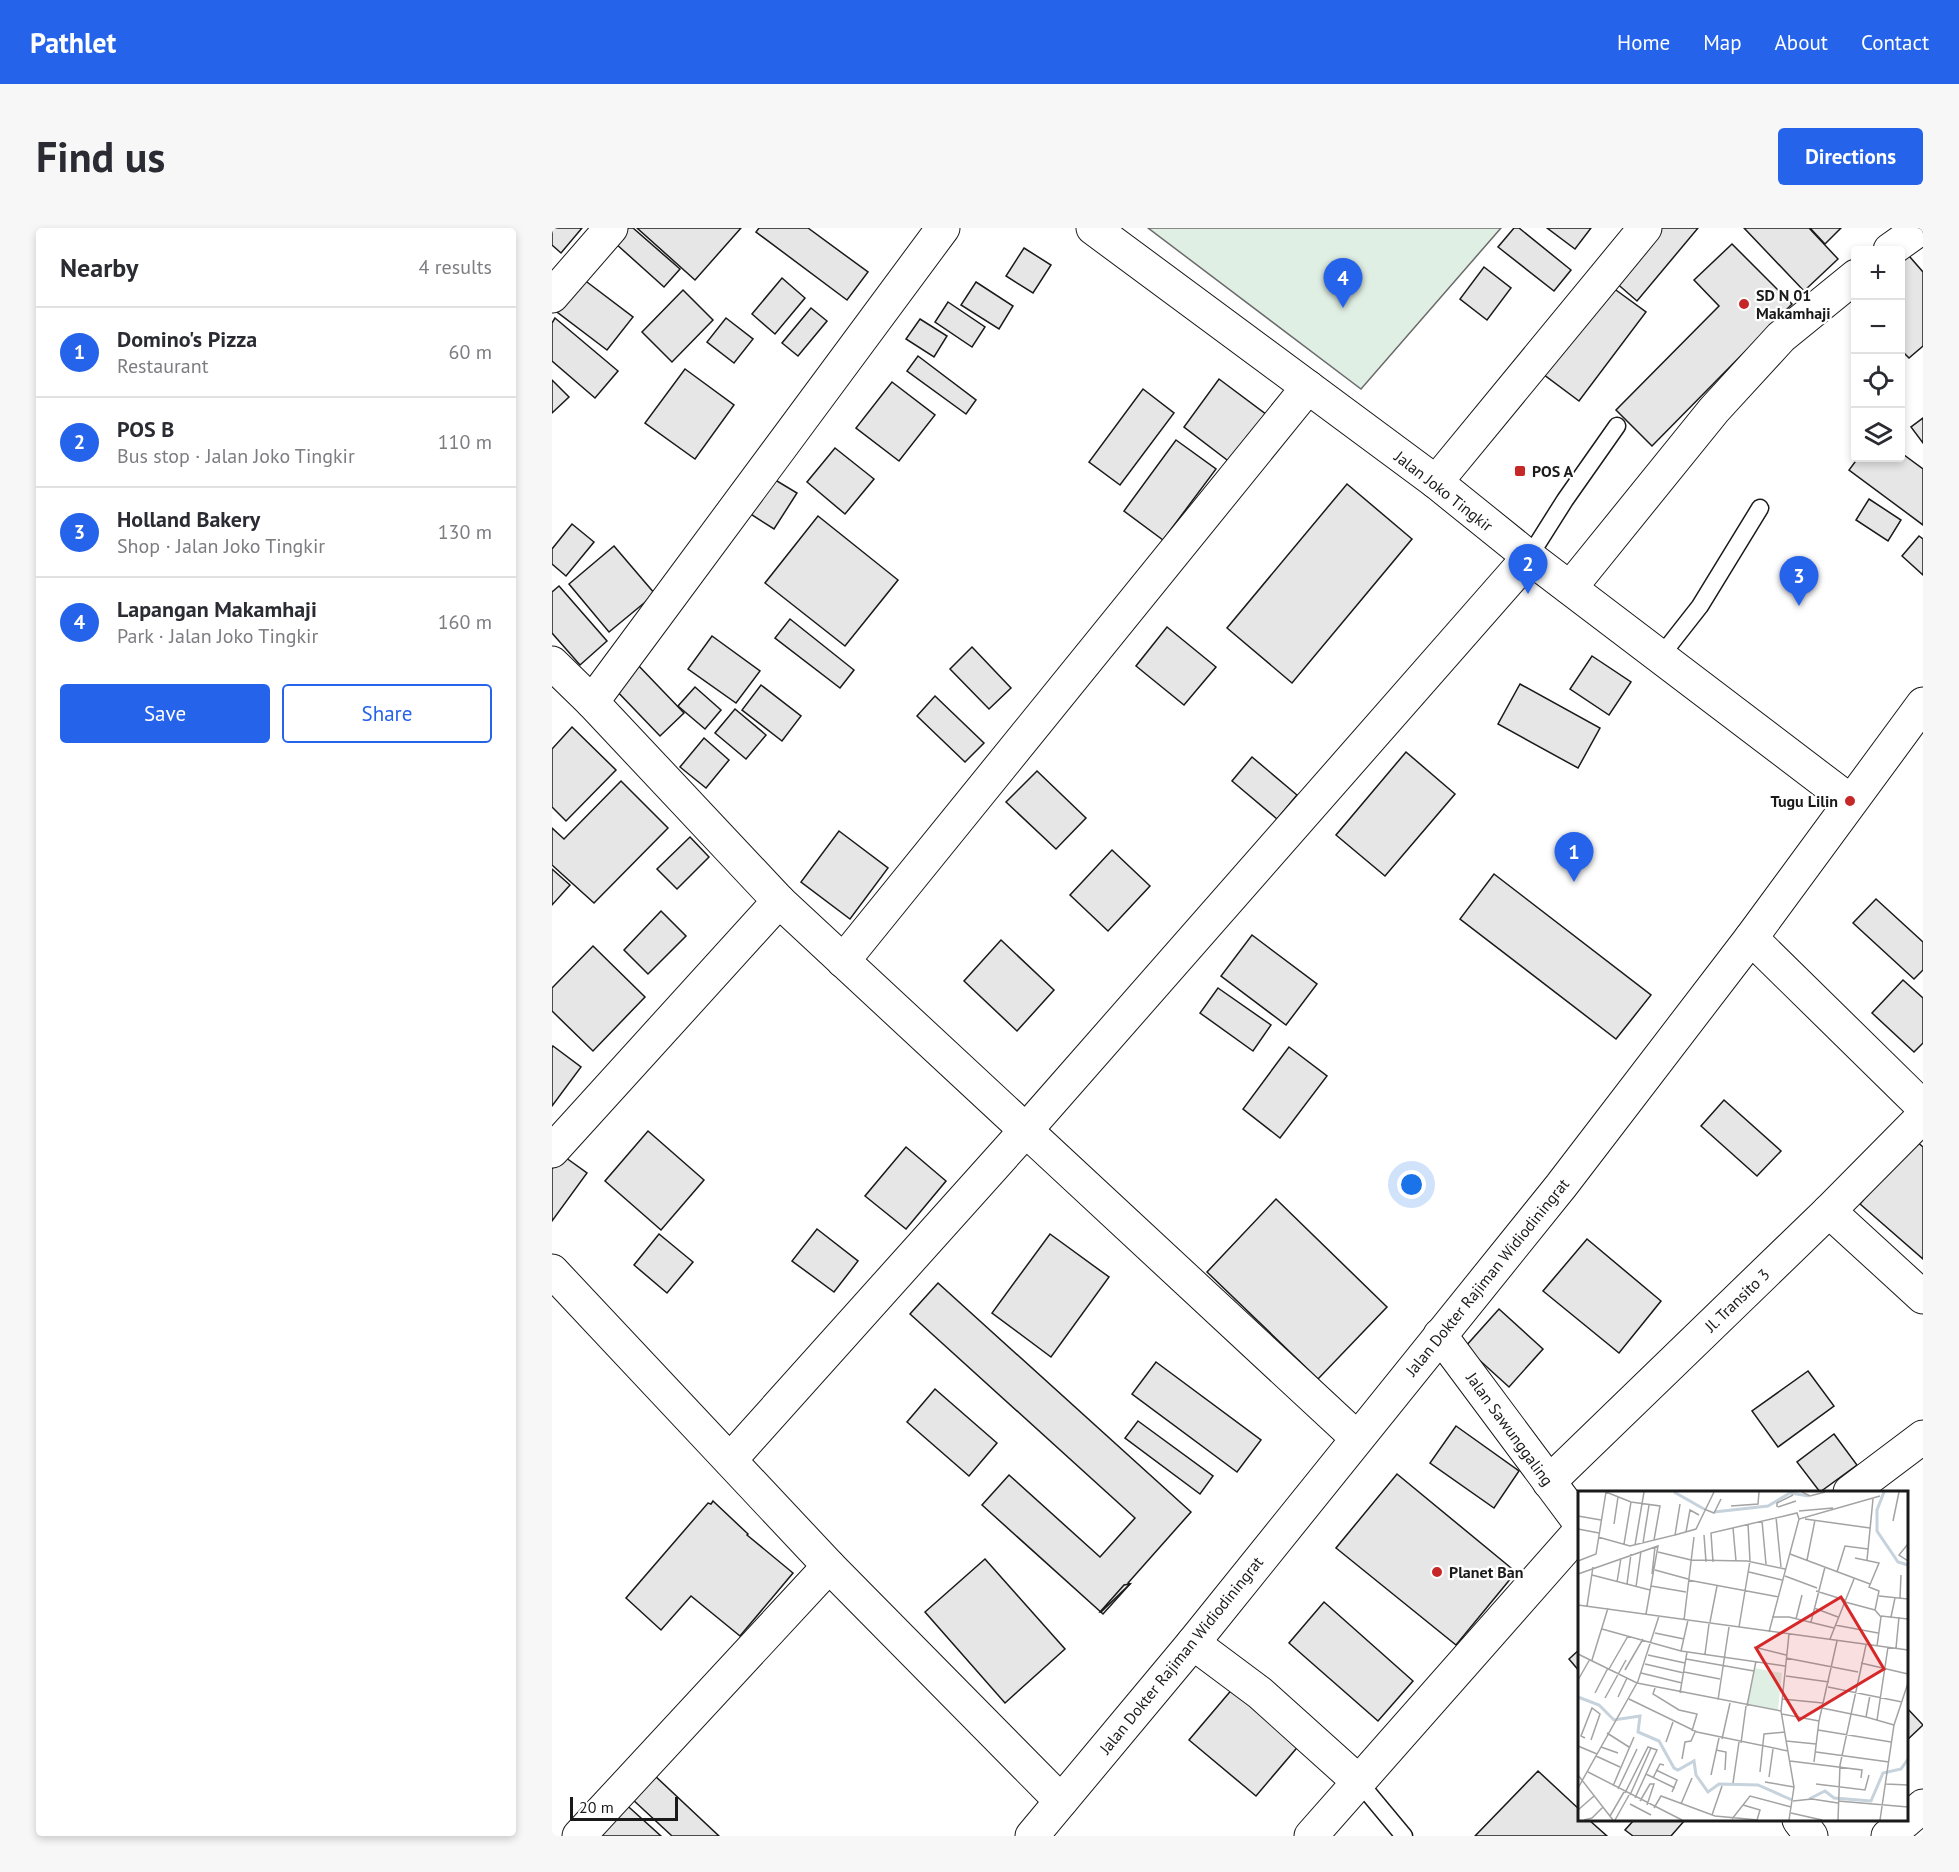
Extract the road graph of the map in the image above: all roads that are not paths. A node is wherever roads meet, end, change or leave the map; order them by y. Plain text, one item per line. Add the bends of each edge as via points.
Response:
1 (611, 228) edge
2 (943, 228) edge
3 (1093, 228) edge
4 (1645, 228) edge
5 (1921, 228) edge
6 (1896, 246) edge
7 (1851, 280) edge
8 (552, 296) edge
9 (1308, 387) junction
10 (1617, 426) dead end
11 (1436, 482) junction
12 (1760, 508) dead end
13 (1529, 557) junction
14 (1570, 588) junction
15 (1660, 657) junction
16 (552, 663) edge
17 (592, 702) junction
18 (1923, 704) edge
19 (1850, 801) junction
20 (779, 901) junction
21 (1752, 938) junction
22 (843, 961) junction
23 (1923, 1107) edge
24 (1923, 1116) edge
25 (1026, 1130) junction
26 (552, 1151) edge
27 (1829, 1211) junction
28 (552, 1271) edge
29 (1923, 1297) edge
30 (1440, 1335) junction
31 (1923, 1437) edge
32 (1357, 1438) junction
33 (730, 1460) junction
34 (1549, 1482) junction
35 (1851, 1491) edge
36 (1578, 1520) edge
37 (1578, 1533) edge
38 (829, 1566) junction
39 (1192, 1642) junction
40 (1359, 1782) junction
41 (1061, 1801) junction
42 (1923, 1806) edge
43 (1908, 1819) edge
44 (1800, 1821) edge
45 (1906, 1821) edge
46 (579, 1836) edge
47 (1032, 1836) edge
48 (1311, 1836) edge
49 (1404, 1836) edge
50 (1811, 1836) edge
51 (1888, 1836) edge

1 - 8 street
2 - 17 street
3 - 9 street, Jalan Joko Tingkir
4 - 11 street
5 - 6 street
7 - 14 street via 1781,337 1714,410
9 - 11 street, Jalan Joko Tingkir
9 - 22 street
10 - 13 lane
11 - 13 street, Jalan Joko Tingkir
12 - 15 lane via 1700,606
13 - 14 street, Jalan Joko Tingkir
13 - 25 street
14 - 15 street, Jalan Joko Tingkir
15 - 19 street, Jalan Joko Tingkir
16 - 17 street
17 - 20 street
18 - 19 street, Jalan Dokter Rajiman Widiodiningrat
19 - 21 street, Jalan Dokter Rajiman Widiodiningrat
20 - 22 street
20 - 26 street
21 - 23 street
21 - 30 street, Jalan Dokter Rajiman Widiodiningrat
22 - 25 street
24 - 27 street, Jl. Transito 3
25 - 32 street
25 - 33 street
27 - 29 street
27 - 34 street, Jl. Transito 3
28 - 33 street
30 - 32 street, Jalan Dokter Rajiman Widiodiningrat
30 - 34 street, Jalan Sawunggaling
31 - 35 street
32 - 39 street, Jalan Dokter Rajiman Widiodiningrat
33 - 38 street
34 - 36 street, Jalan Sawunggaling
37 - 40 street
38 - 41 street
38 - 46 street
39 - 40 street via 1260,1693
39 - 41 street, Jalan Dokter Rajiman Widiodiningrat
40 - 48 street
40 - 49 lane
41 - 47 street, Jalan Dokter Rajiman Widiodiningrat
42 - 43 street
44 - 50 street
45 - 51 street

